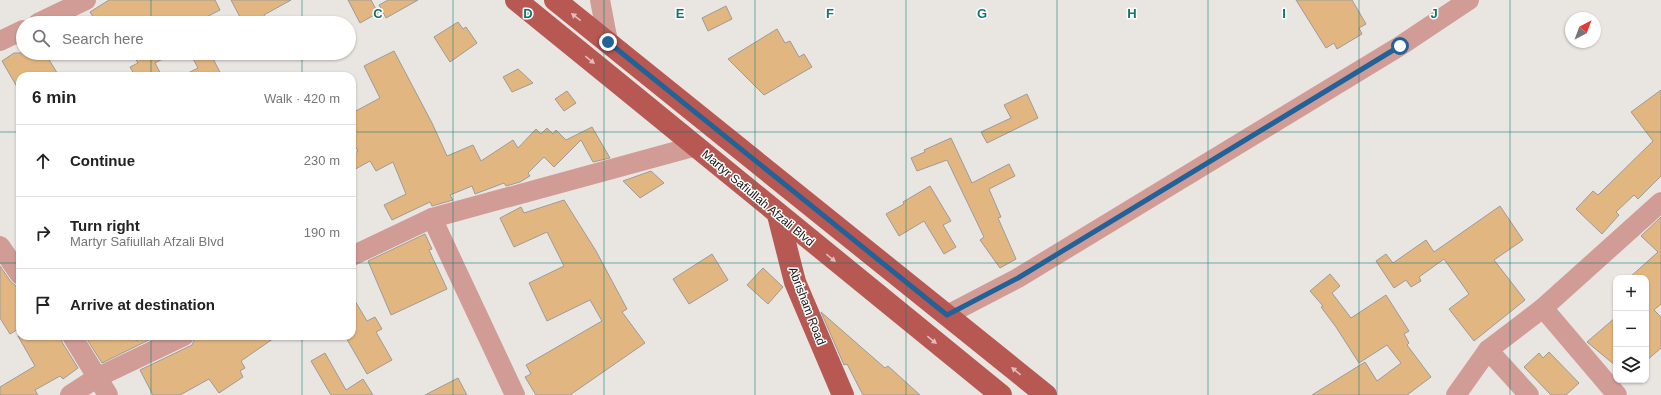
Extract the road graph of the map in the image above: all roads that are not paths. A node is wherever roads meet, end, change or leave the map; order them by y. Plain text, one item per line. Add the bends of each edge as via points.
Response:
1 (86, 0) edge
2 (516, 0) edge
3 (555, 0) edge
4 (600, 0) edge
5 (1469, 0) edge
6 (53, 16) edge
7 (16, 33) edge
8 (0, 41) edge
9 (608, 42) junction
10 (696, 146) junction
11 (1661, 202) edge
12 (778, 215) junction
13 (432, 218) junction
14 (0, 246) edge
15 (356, 254) edge
16 (16, 269) edge
17 (1543, 308) junction
18 (947, 315) junction
19 (75, 340) edge
20 (176, 340) edge
21 (1488, 350) junction
22 (98, 377) junction
23 (70, 395) edge
24 (108, 395) edge
25 (515, 395) edge
26 (843, 395) edge
27 (1001, 395) edge
28 (1046, 395) edge
29 (1456, 395) edge
30 (1529, 395) edge
31 (1617, 395) edge

1 - 6 street
2 -> 10 main road, Martyr Safiullah Afzali Blvd
9 -> 3 main road
4 - 9 street
5 - 18 street via 1394,50 1018,278
7 - 8 street
9 - 18 main road
10 - 12 main road, Martyr Safiullah Afzali Blvd
10 - 13 street
11 - 17 street
12 - 26 main road, Abrisham Road via 795,282
12 -> 27 main road, Martyr Safiullah Afzali Blvd
13 - 15 street
13 - 25 street
14 - 16 street
17 - 21 street
17 - 31 street
28 -> 18 main road
19 - 22 street
20 - 22 street
21 - 29 street
21 - 30 street
22 - 23 street
22 - 24 street

